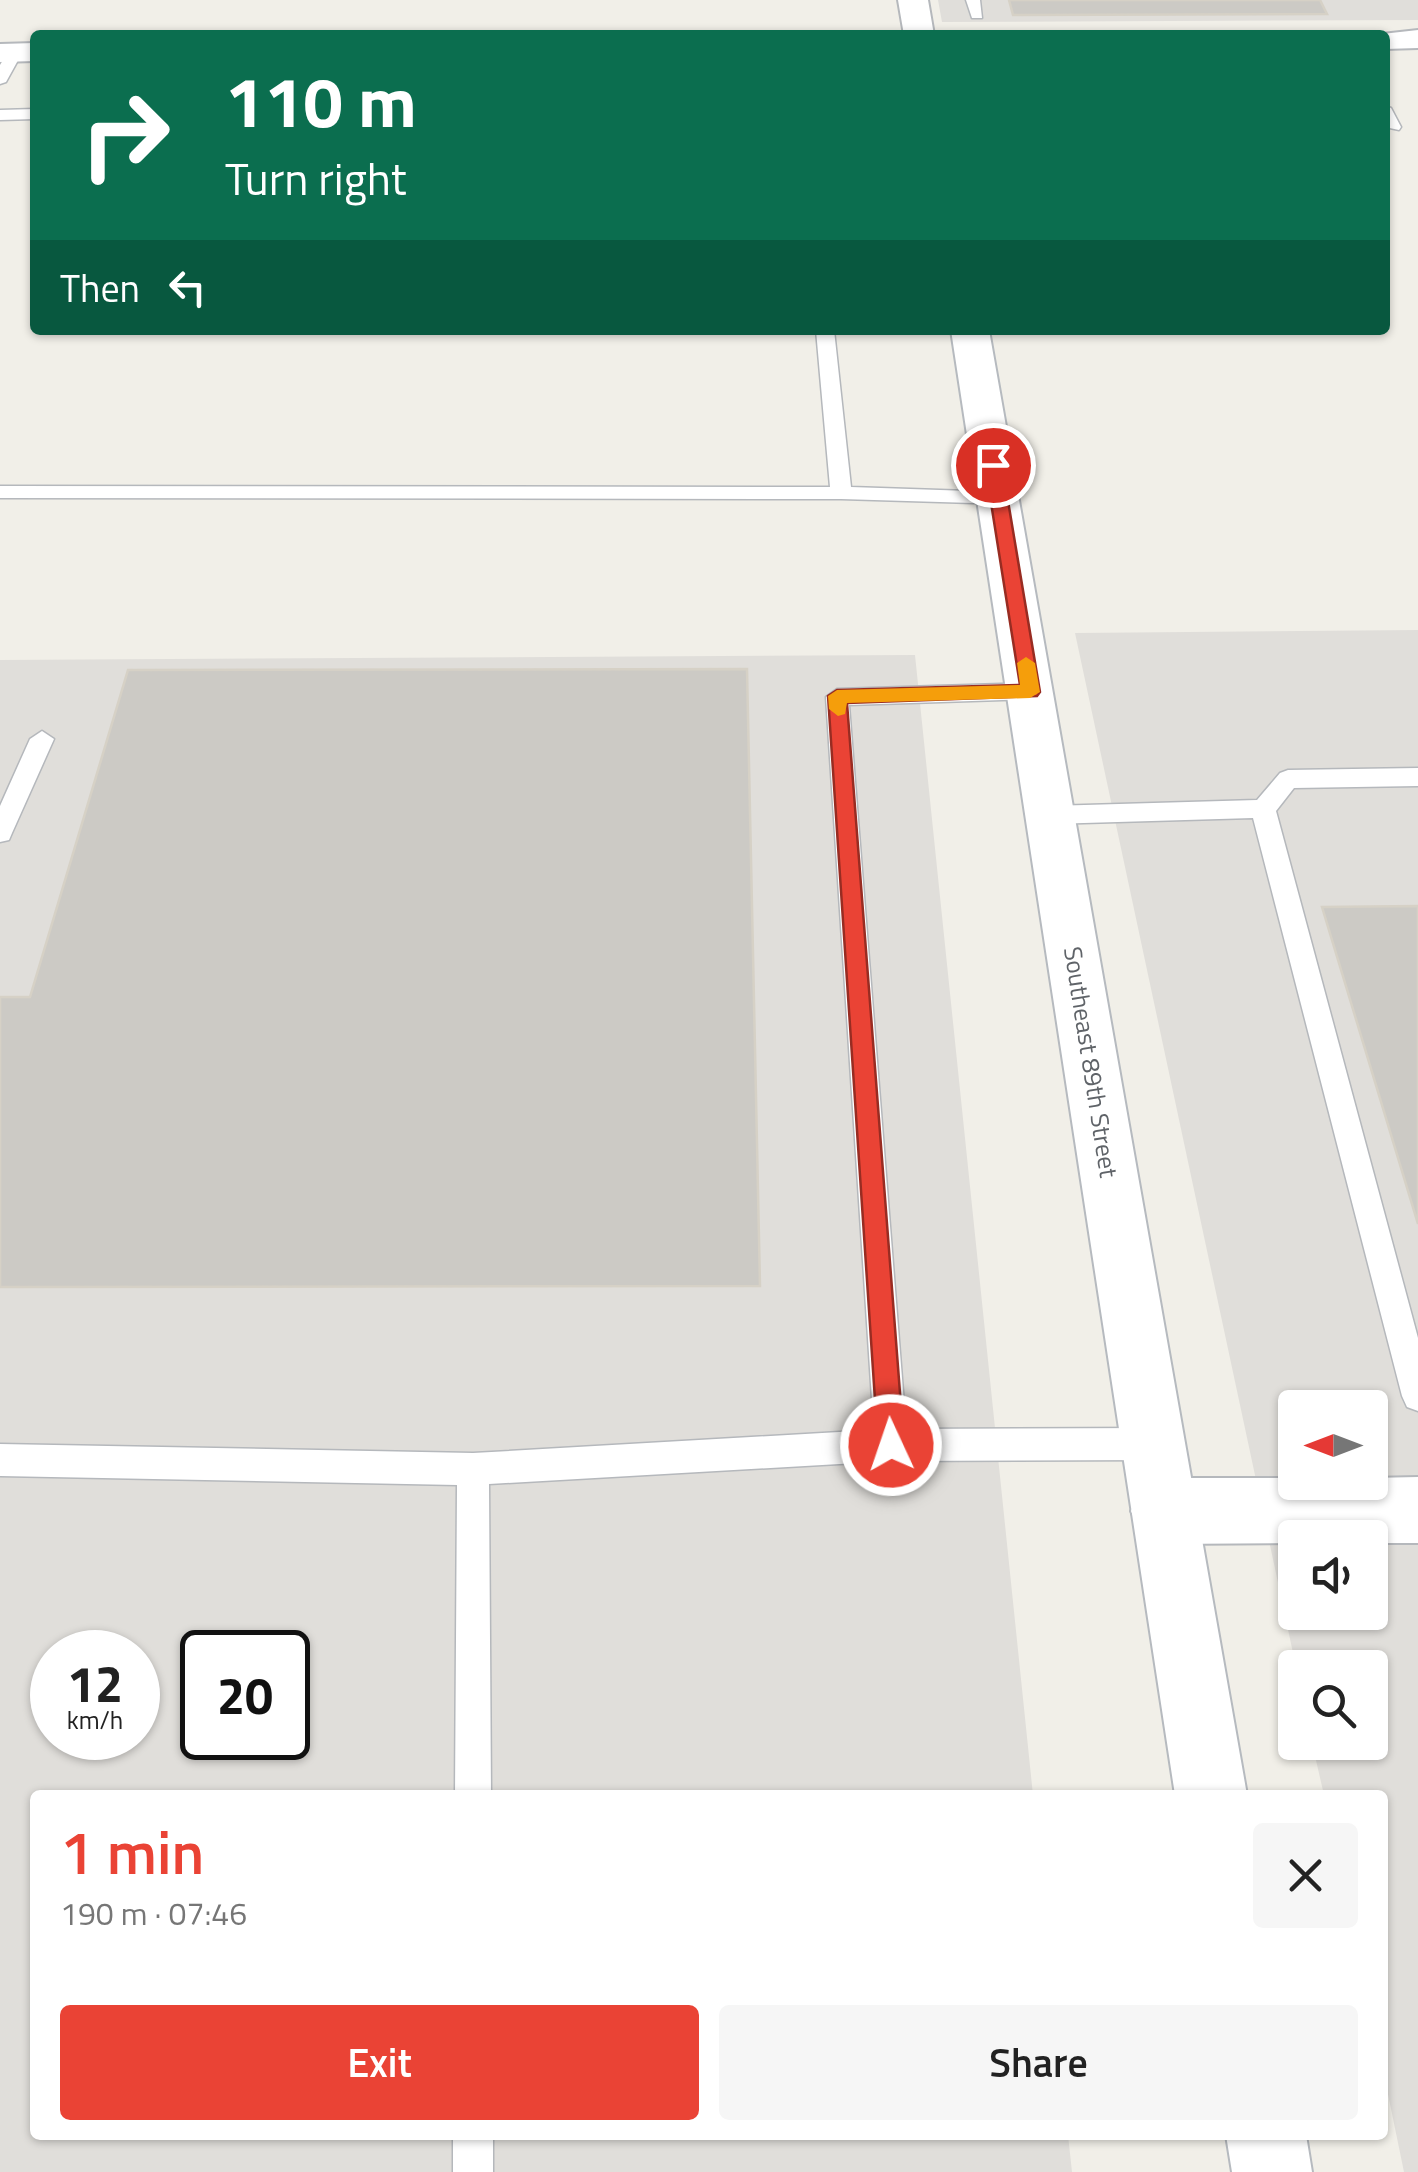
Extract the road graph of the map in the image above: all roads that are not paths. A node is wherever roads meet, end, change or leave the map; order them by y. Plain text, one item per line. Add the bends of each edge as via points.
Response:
1 (913, 0) edge
2 (918, 30) edge
3 (1390, 40) edge
4 (1418, 40) edge
5 (30, 114) edge
6 (0, 115) edge
7 (825, 335) edge
8 (971, 335) edge
9 (0, 492) edge
10 (841, 493) junction
11 (999, 499) junction
12 (1030, 692) junction
13 (42, 739) dead end
14 (1418, 777) edge
15 (1262, 808) junction
16 (1050, 815) junction
17 (0, 832) edge
18 (1410, 1332) edge
19 (1418, 1396) edge
20 (1153, 1444) junction
21 (891, 1445) junction
22 (0, 1460) edge
23 (473, 1469) junction
24 (1418, 1510) edge
25 (1164, 1511) junction
26 (473, 1790) edge
27 (1209, 1790) edge
28 (473, 2140) edge
29 (1267, 2140) edge
30 (473, 2172) edge
31 (1272, 2172) edge

1 - 2 street
3 - 4 street
5 - 6 lane
7 - 10 lane
8 - 11 street, Southeast 89th Street
9 - 10 lane
10 - 11 lane
11 - 12 street, Southeast 89th Street
12 - 16 street, Southeast 89th Street
12 - 21 lane via 837,696
13 - 17 lane
14 - 15 lane via 1288,779
15 - 16 lane
15 - 18 lane
16 - 20 street, Southeast 89th Street
18 - 19 lane
20 - 21 lane
20 - 25 street, Southeast 89th Street
21 - 23 lane
22 - 23 lane
23 - 26 lane
24 - 25 street
25 - 27 street, Southeast 89th Street
28 - 30 lane
29 - 31 street

